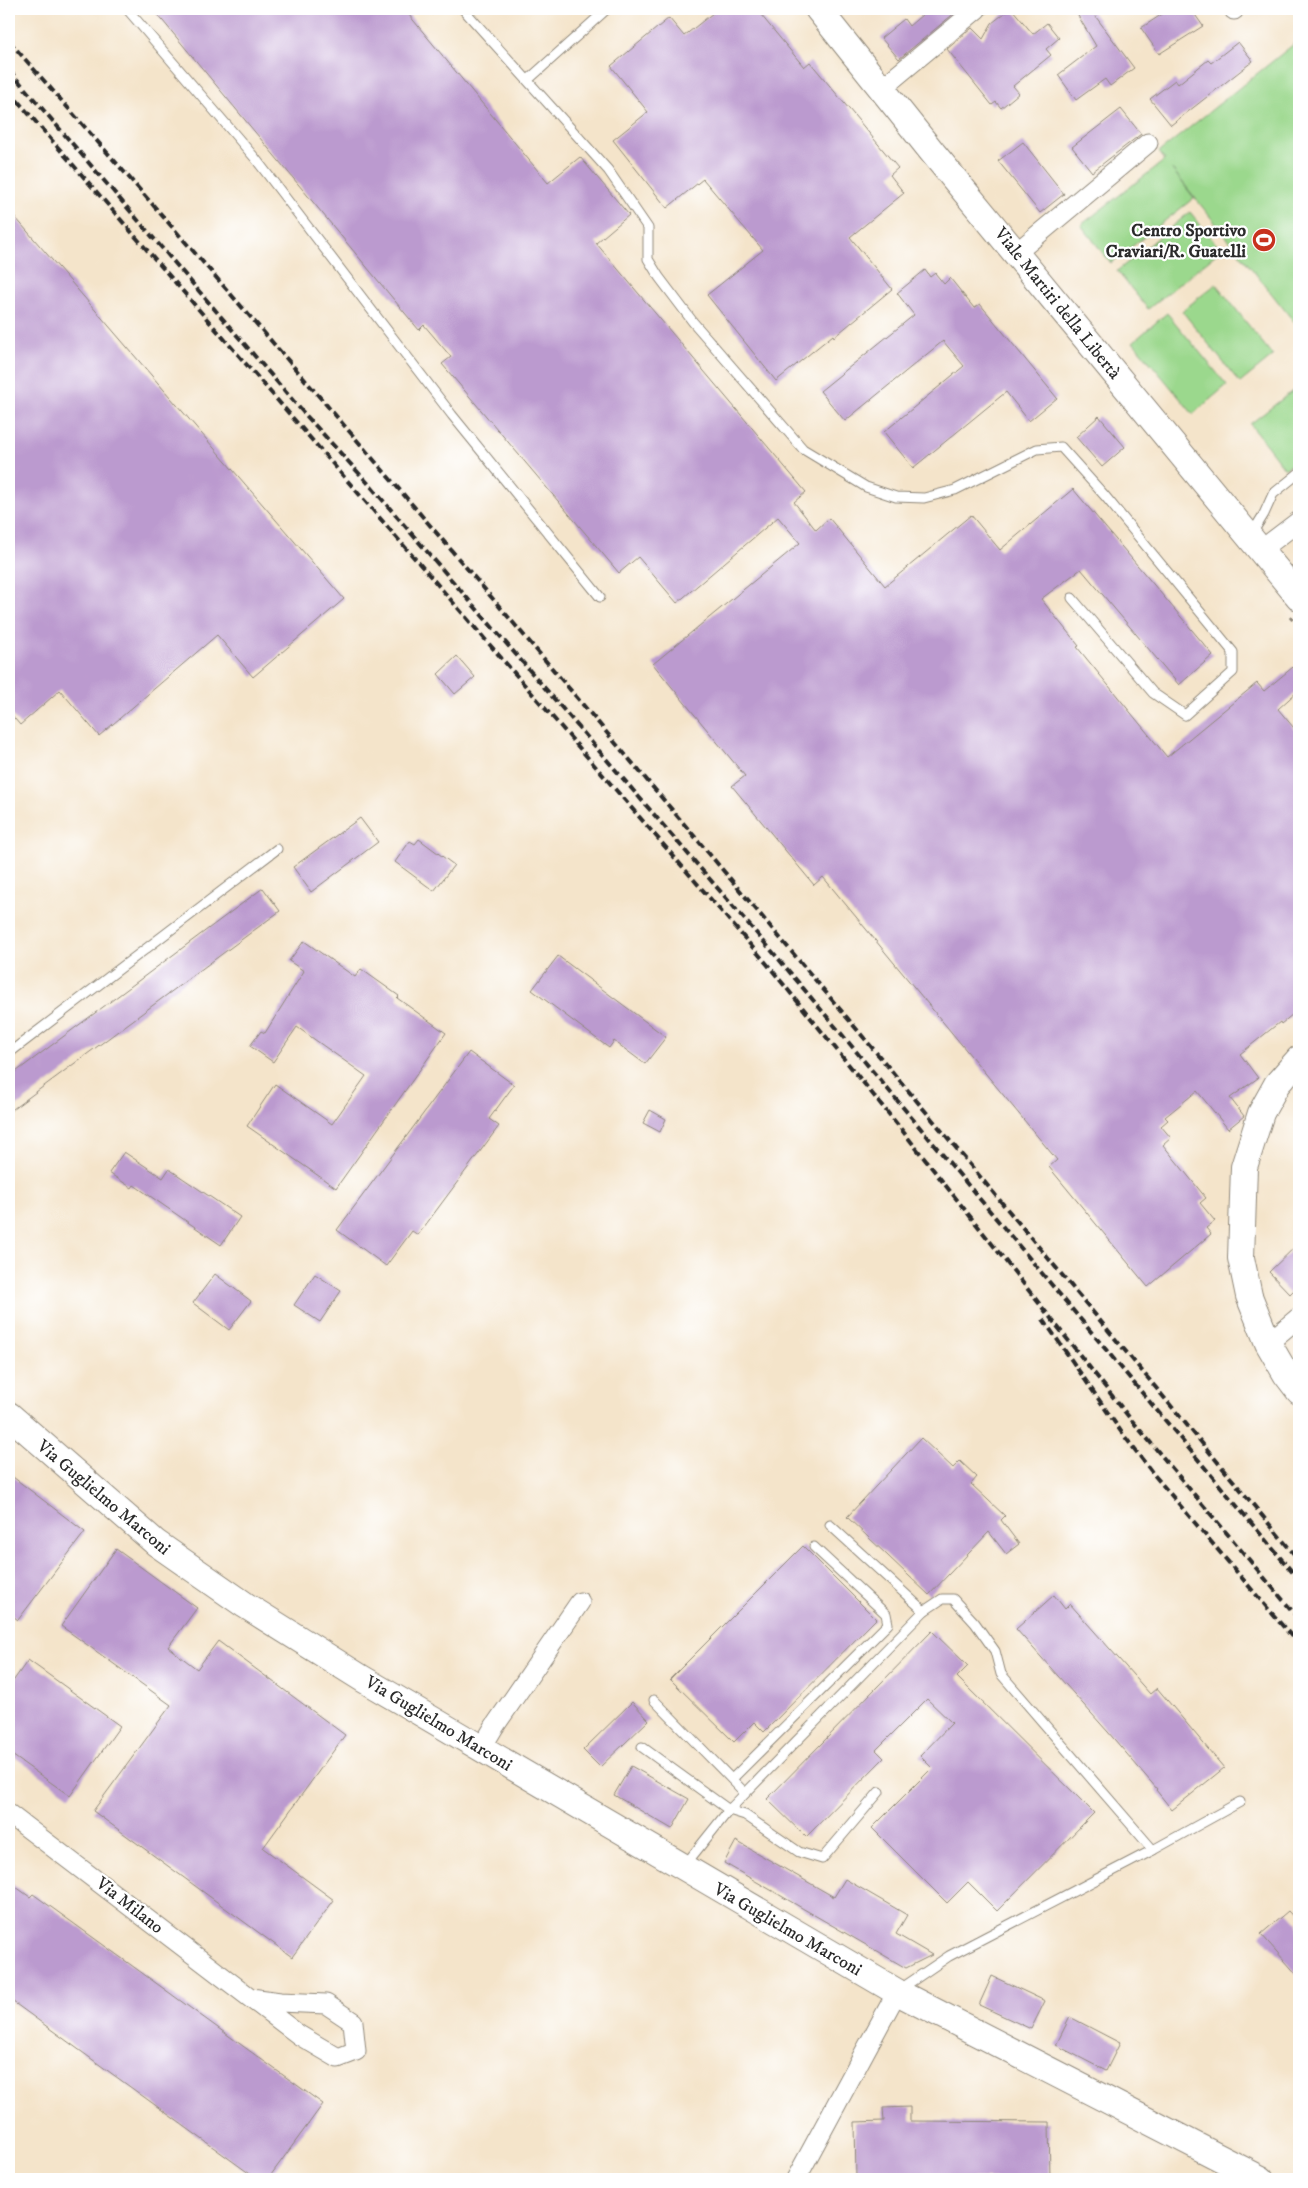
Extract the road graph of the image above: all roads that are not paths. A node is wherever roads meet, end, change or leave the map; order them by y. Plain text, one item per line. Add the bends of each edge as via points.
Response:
1 (127, 9) edge
2 (463, 9) edge
3 (607, 9) edge
4 (818, 9) edge
5 (977, 9) edge
6 (528, 80) junction
7 (882, 88) junction
8 (1148, 143) dead end
9 (1017, 252) junction
10 (1299, 473) edge
11 (1299, 521) edge
12 (1256, 543) junction
13 (600, 597) dead end
14 (1299, 597) edge
15 (1072, 598) dead end
16 (277, 849) dead end
17 (9, 1053) edge
18 (1299, 1060) edge
19 (1299, 1317) edge
20 (1268, 1342) junction
21 (1299, 1391) edge
22 (9, 1414) edge
23 (830, 1525) dead end
24 (814, 1548) dead end
25 (580, 1602) dead end
26 (924, 1611) junction
27 (654, 1700) dead end
28 (642, 1747) dead end
29 (481, 1748) junction
30 (732, 1779) junction
31 (879, 1792) dead end
32 (745, 1793) junction
33 (1240, 1802) dead end
34 (729, 1810) junction
35 (9, 1814) edge
36 (1153, 1850) junction
37 (683, 1868) junction
38 (897, 1992) junction
39 (251, 1998) junction
40 (796, 2179) edge
41 (1261, 2179) edge

1 - 13 lane via 255,158 452,415
2 - 6 lane
3 - 6 lane
4 - 7 street, Viale Martiri della Libertà
5 - 7 street
6 - 15 lane via 608,170 648,228 648,259 659,277 693,322 803,449 866,487 896,498 924,498 955,490 1037,449 1061,447 1233,652 1233,672 1185,714 1153,693
7 - 9 street, Viale Martiri della Libertà
8 - 9 street
9 - 12 street, Viale Martiri della Libertà
10 - 12 lane via 1273,494
11 - 12 street
12 - 14 street, Viale Martiri della Libertà
16 - 17 lane
18 - 20 street via 1277,1084 1261,1113 1244,1167 1241,1258 1250,1296
19 - 20 street
20 - 21 street
22 - 29 street, Via Guglielmo Marconi via 156,1543 245,1605
23 - 26 lane
24 - 30 lane via 886,1614 888,1624
25 - 29 street
26 - 32 lane
26 - 36 lane via 942,1599 953,1599 995,1652 1001,1674
27 - 30 lane
28 - 34 lane
29 - 37 street, Via Guglielmo Marconi
30 - 32 lane
31 - 34 lane via 822,1859 799,1852 745,1815
32 - 34 lane
33 - 36 lane
34 - 37 lane
35 - 39 street, Via Milano
36 - 38 lane via 949,1956
37 - 38 street, Via Guglielmo Marconi
38 - 40 street
38 - 41 street, Via Guglielmo Marconi
39 - 39 street, Via Milano via 299,2035 338,2058 356,2052 353,2022 326,2004

